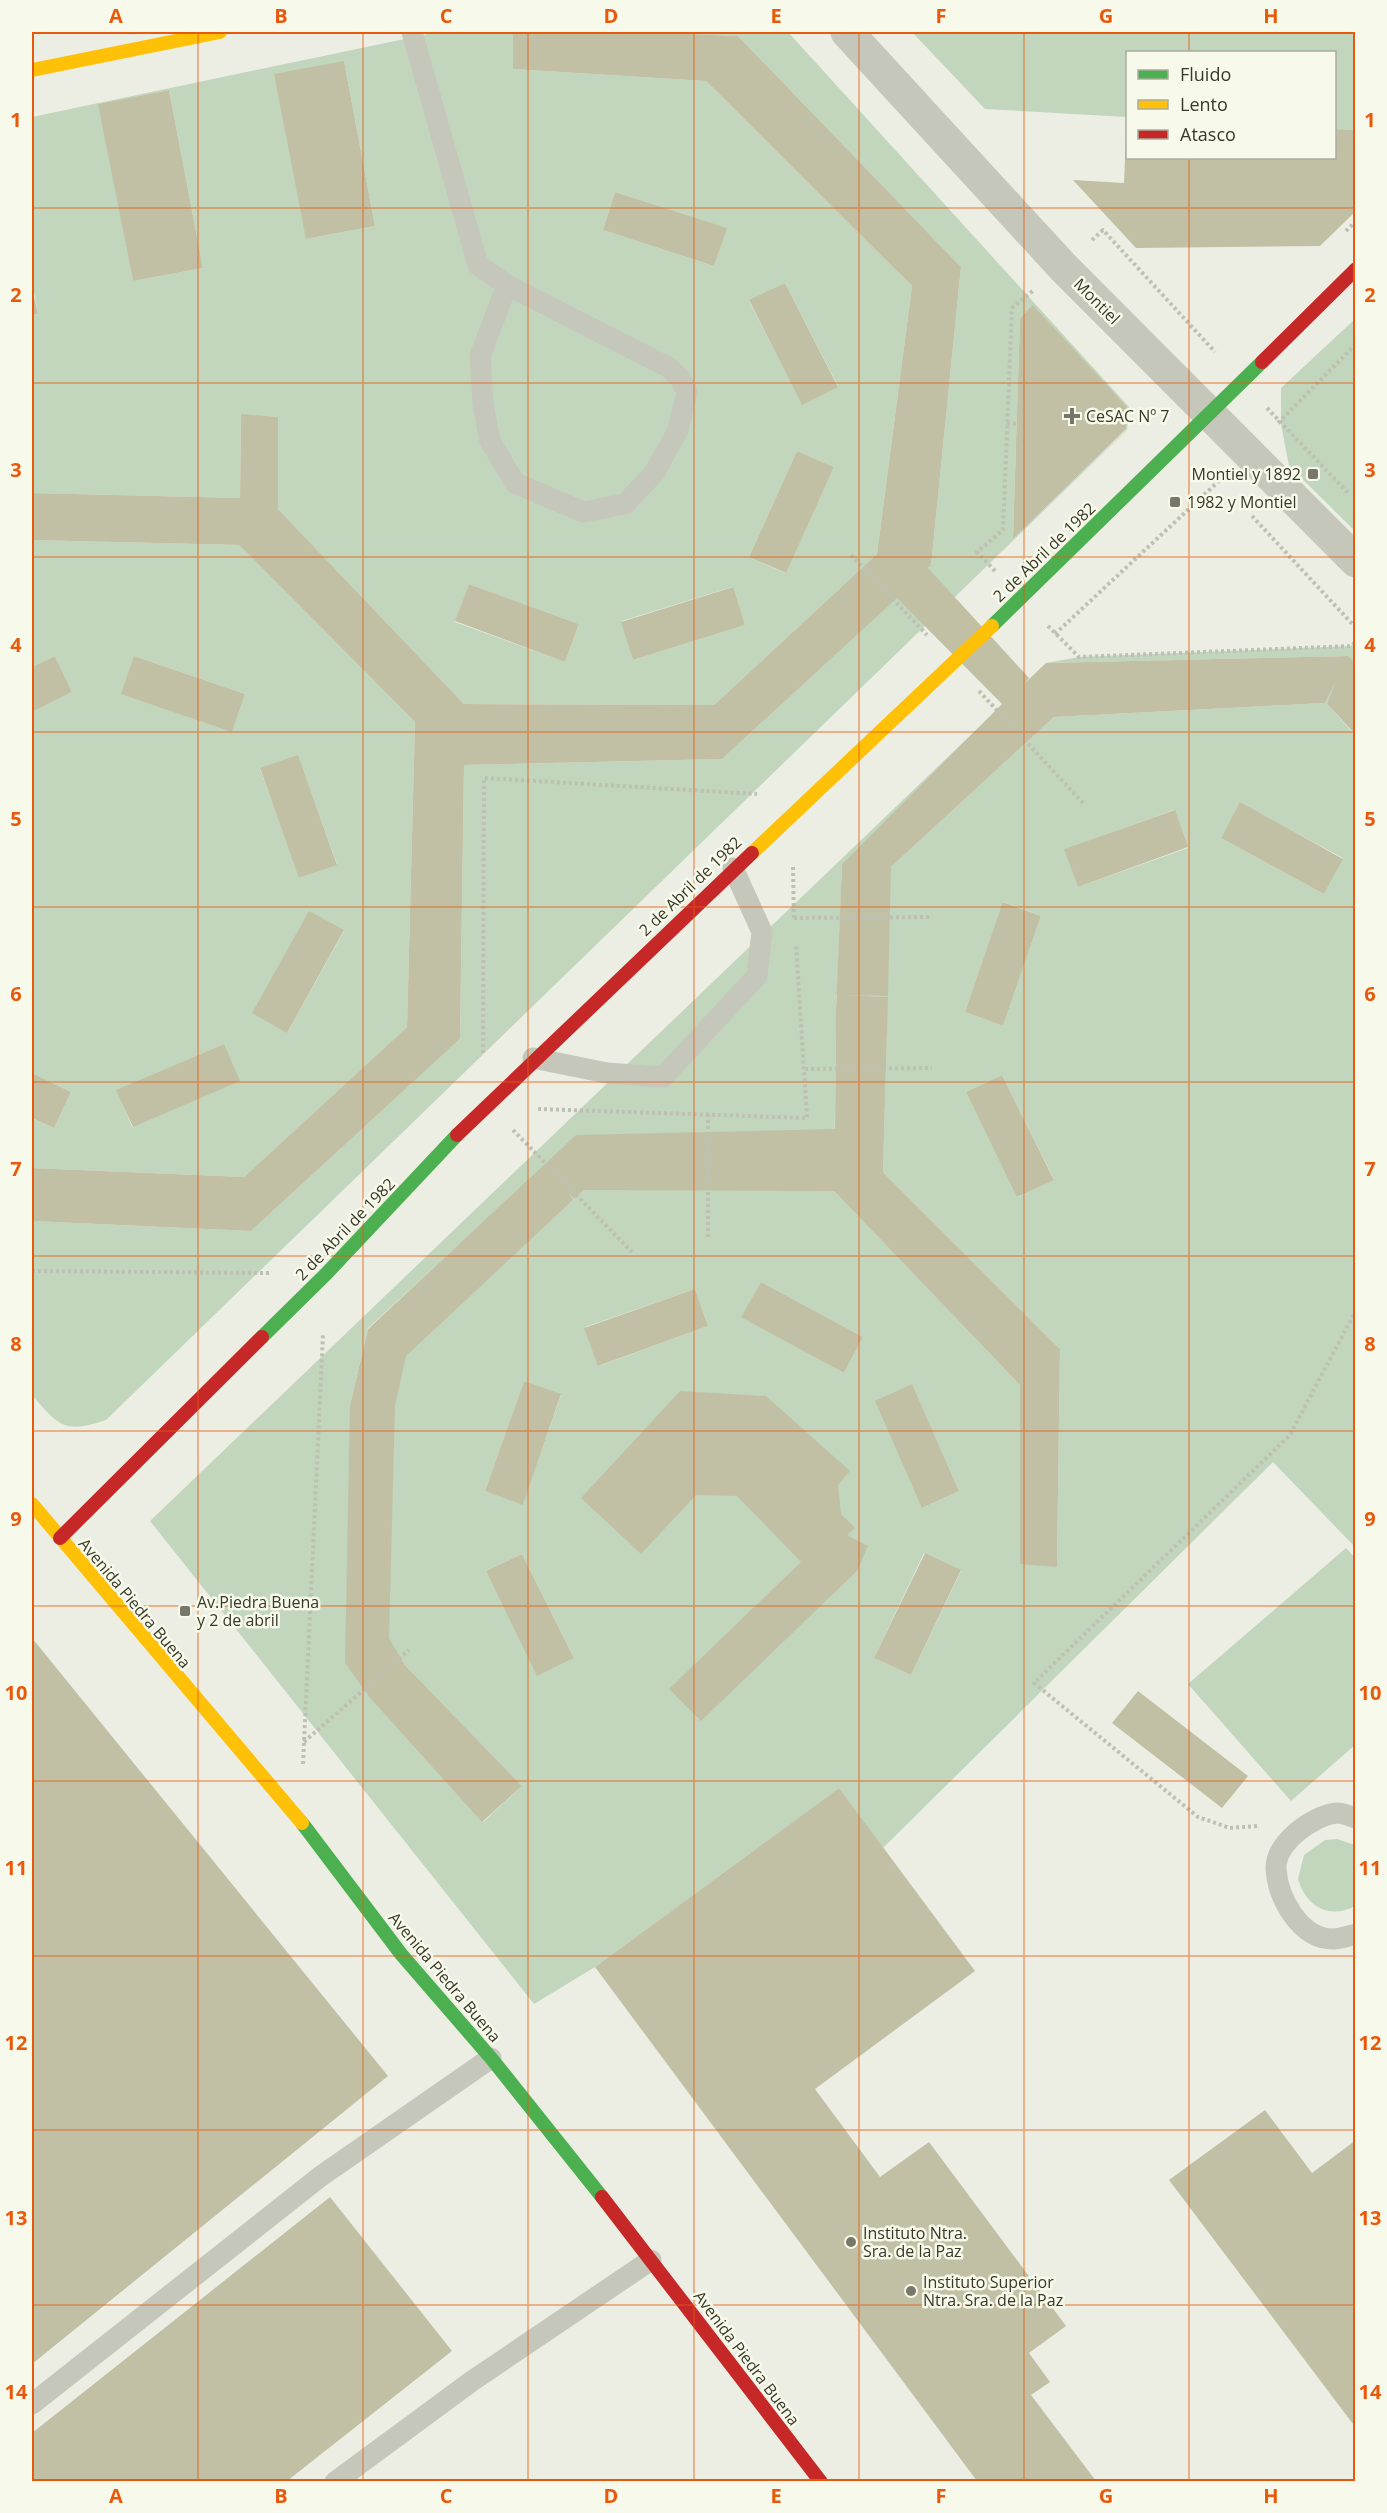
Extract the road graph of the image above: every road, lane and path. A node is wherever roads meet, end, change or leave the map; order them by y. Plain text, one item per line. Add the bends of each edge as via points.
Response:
1 (220, 32) edge
2 (412, 32) edge
3 (847, 32) edge
4 (32, 70) edge
5 (1103, 230) dead end
6 (1356, 269) edge
7 (507, 285) junction
8 (1194, 330) dead end
9 (1356, 344) edge
10 (1306, 396) dead end
11 (1208, 413) junction
12 (1008, 423) dead end
13 (1017, 424) dead end
14 (1306, 449) dead end
15 (1356, 501) edge
16 (1192, 507) dead end
17 (1244, 508) dead end
18 (1356, 561) edge
19 (1356, 628) edge
20 (1055, 634) dead end
21 (808, 796) junction
22 (733, 868) junction
23 (932, 917) dead end
24 (794, 918) dead end
25 (533, 1059) junction
26 (932, 1068) dead end
27 (805, 1069) dead end
28 (483, 1107) junction
29 (708, 1114) dead end
30 (506, 1122) dead end
31 (708, 1239) dead end
32 (632, 1252) dead end
33 (32, 1271) edge
34 (326, 1274) junction
35 (1356, 1310) edge
36 (323, 1332) dead end
37 (32, 1504) edge
38 (60, 1538) junction
39 (409, 1650) dead end
40 (304, 1742) junction
41 (1356, 1818) edge
42 (301, 1822) junction
43 (1265, 1822) dead end
44 (1356, 1934) edge
45 (491, 2058) junction
46 (651, 2260) junction
47 (32, 2404) edge
48 (335, 2481) edge
49 (821, 2481) edge

1 - 4 street
2 - 7 lane via 478,265
3 - 11 street, Montiel via 1063,267
5 - 8 path
6 - 11 street, 2 de Abril de 1982
7 - 7 lane via 668,367 680,378 687,392 678,430 655,472 625,504 583,512 515,483 490,441 480,356
9 - 10 path
11 - 18 street, Montiel
11 - 21 street, 2 de Abril de 1982 via 1021,598
12 - 13 path
14 - 15 path
16 - 20 path
17 - 19 path
21 - 22 street, 2 de Abril de 1982
21 - 28 path via 484,778
22 - 25 street, 2 de Abril de 1982
22 - 25 lane via 762,932 757,976 663,1077 607,1073
23 - 24 path
25 - 28 street, 2 de Abril de 1982
26 - 27 path
28 - 34 street, 2 de Abril de 1982
29 - 31 path
30 - 32 path
33 - 34 path
34 - 38 street, 2 de Abril de 1982
35 - 43 path via 1290,1435 1034,1683 1198,1817 1230,1828 1254,1827
36 - 40 path
37 - 38 street, Avenida Piedra Buena
38 - 42 street, Avenida Piedra Buena
39 - 40 path
40 - 42 path
41 - 44 lane via 1338,1813 1310,1822 1287,1841 1276,1867 1283,1900 1301,1927 1332,1939
42 - 45 street, Avenida Piedra Buena via 401,1954
45 - 46 street, Avenida Piedra Buena
45 - 47 lane via 321,2176
46 - 48 lane via 472,2381
46 - 49 street, Avenida Piedra Buena

